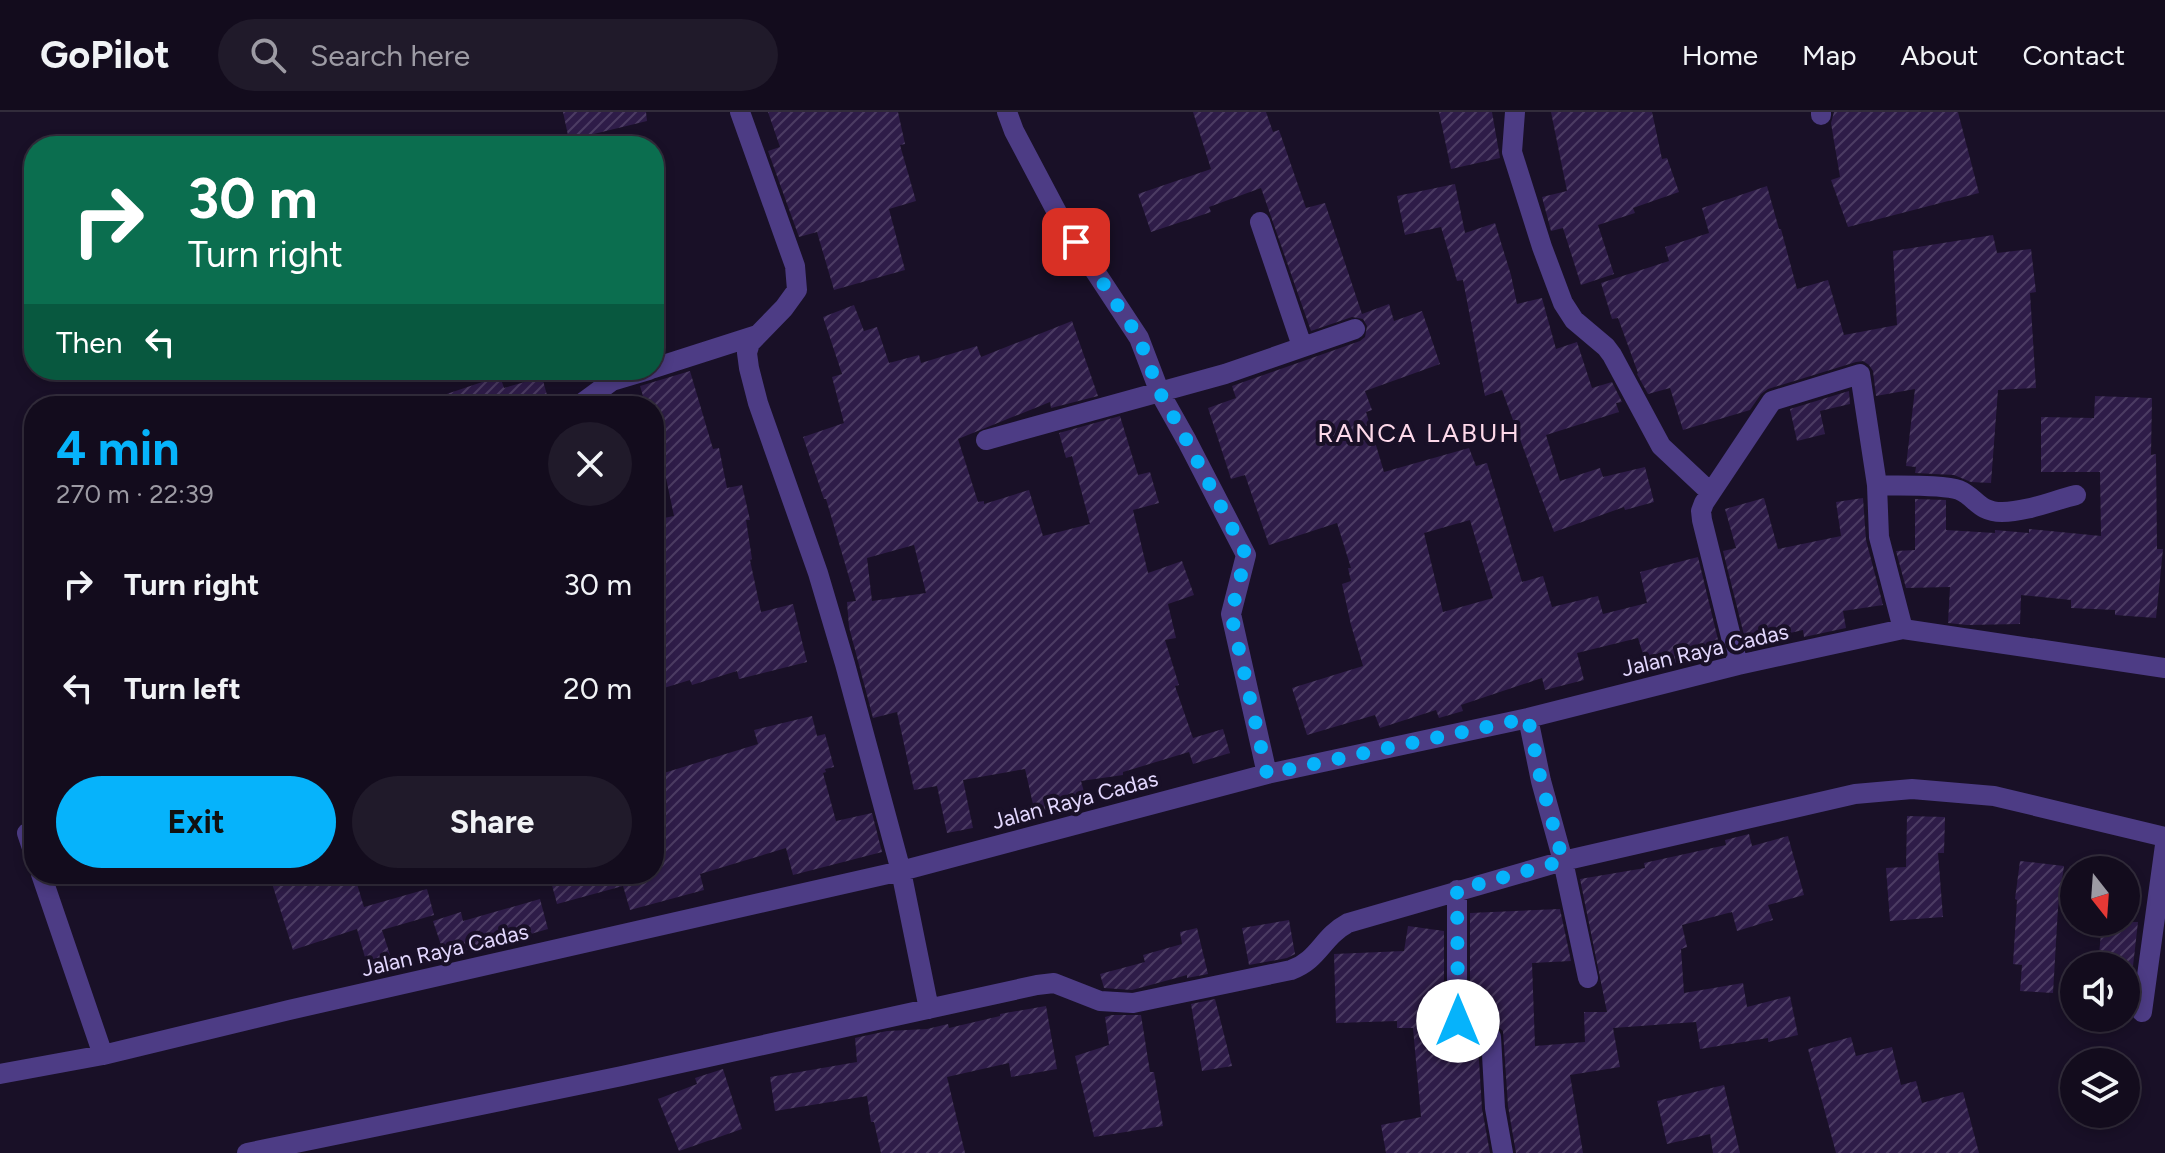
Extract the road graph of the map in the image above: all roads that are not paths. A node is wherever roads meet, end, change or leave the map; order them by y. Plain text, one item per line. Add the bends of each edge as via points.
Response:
1 (740, 112) edge
2 (1007, 112) edge
3 (1515, 112) edge
4 (1260, 222) dead end
5 (1355, 329) dead end
6 (757, 335) junction
7 (1302, 346) junction
8 (664, 365) edge
9 (615, 380) edge
10 (1160, 393) junction
11 (592, 396) edge
12 (986, 440) dead end
13 (1877, 485) junction
14 (1710, 492) junction
15 (2076, 495) dead end
16 (1903, 629) junction
17 (1738, 665) junction
18 (2165, 668) edge
19 (1528, 718) junction
20 (1267, 774) junction
21 (2165, 837) edge
22 (2165, 845) edge
23 (1563, 861) junction
24 (901, 871) junction
25 (44, 884) edge
26 (1457, 890) junction
27 (1588, 978) dead end
28 (929, 1009) junction
29 (2142, 1012) dead end
30 (103, 1055) junction
31 (0, 1074) edge
32 (247, 1153) edge
33 (1503, 1153) edge

1 - 6 street via 797,279 791,299
2 - 10 street via 1060,218 1139,338
3 - 14 street via 1512,152 1568,313 1612,355 1661,446
4 - 7 street
5 - 7 street
6 - 8 street
6 - 24 street via 747,353 758,403 818,573
7 - 10 street
9 - 11 street
10 - 12 street
10 - 20 street via 1246,555 1231,614
13 - 14 street via 1860,374 1772,401
13 - 15 street via 1947,487 2001,512
13 - 16 street via 1879,537
14 - 17 street via 1702,520
16 - 17 street, Jalan Raya Cadas
16 - 18 street, Jalan Raya Cadas
17 - 19 street, Jalan Raya Cadas
19 - 20 street, Jalan Raya Cadas
19 - 23 street
20 - 24 street, Jalan Raya Cadas
21 - 23 street via 1994,796 1912,789 1855,794
22 - 29 street
23 - 26 street
23 - 27 street
24 - 28 street
24 - 30 street, Jalan Raya Cadas
25 - 30 street
26 - 28 street via 1348,923 1330,935 1308,963 1291,970 1133,1003 1100,1001 1054,983
26 - 33 street via 1457,1018 1491,1037
28 - 32 street
30 - 31 street, Jalan Raya Cadas

